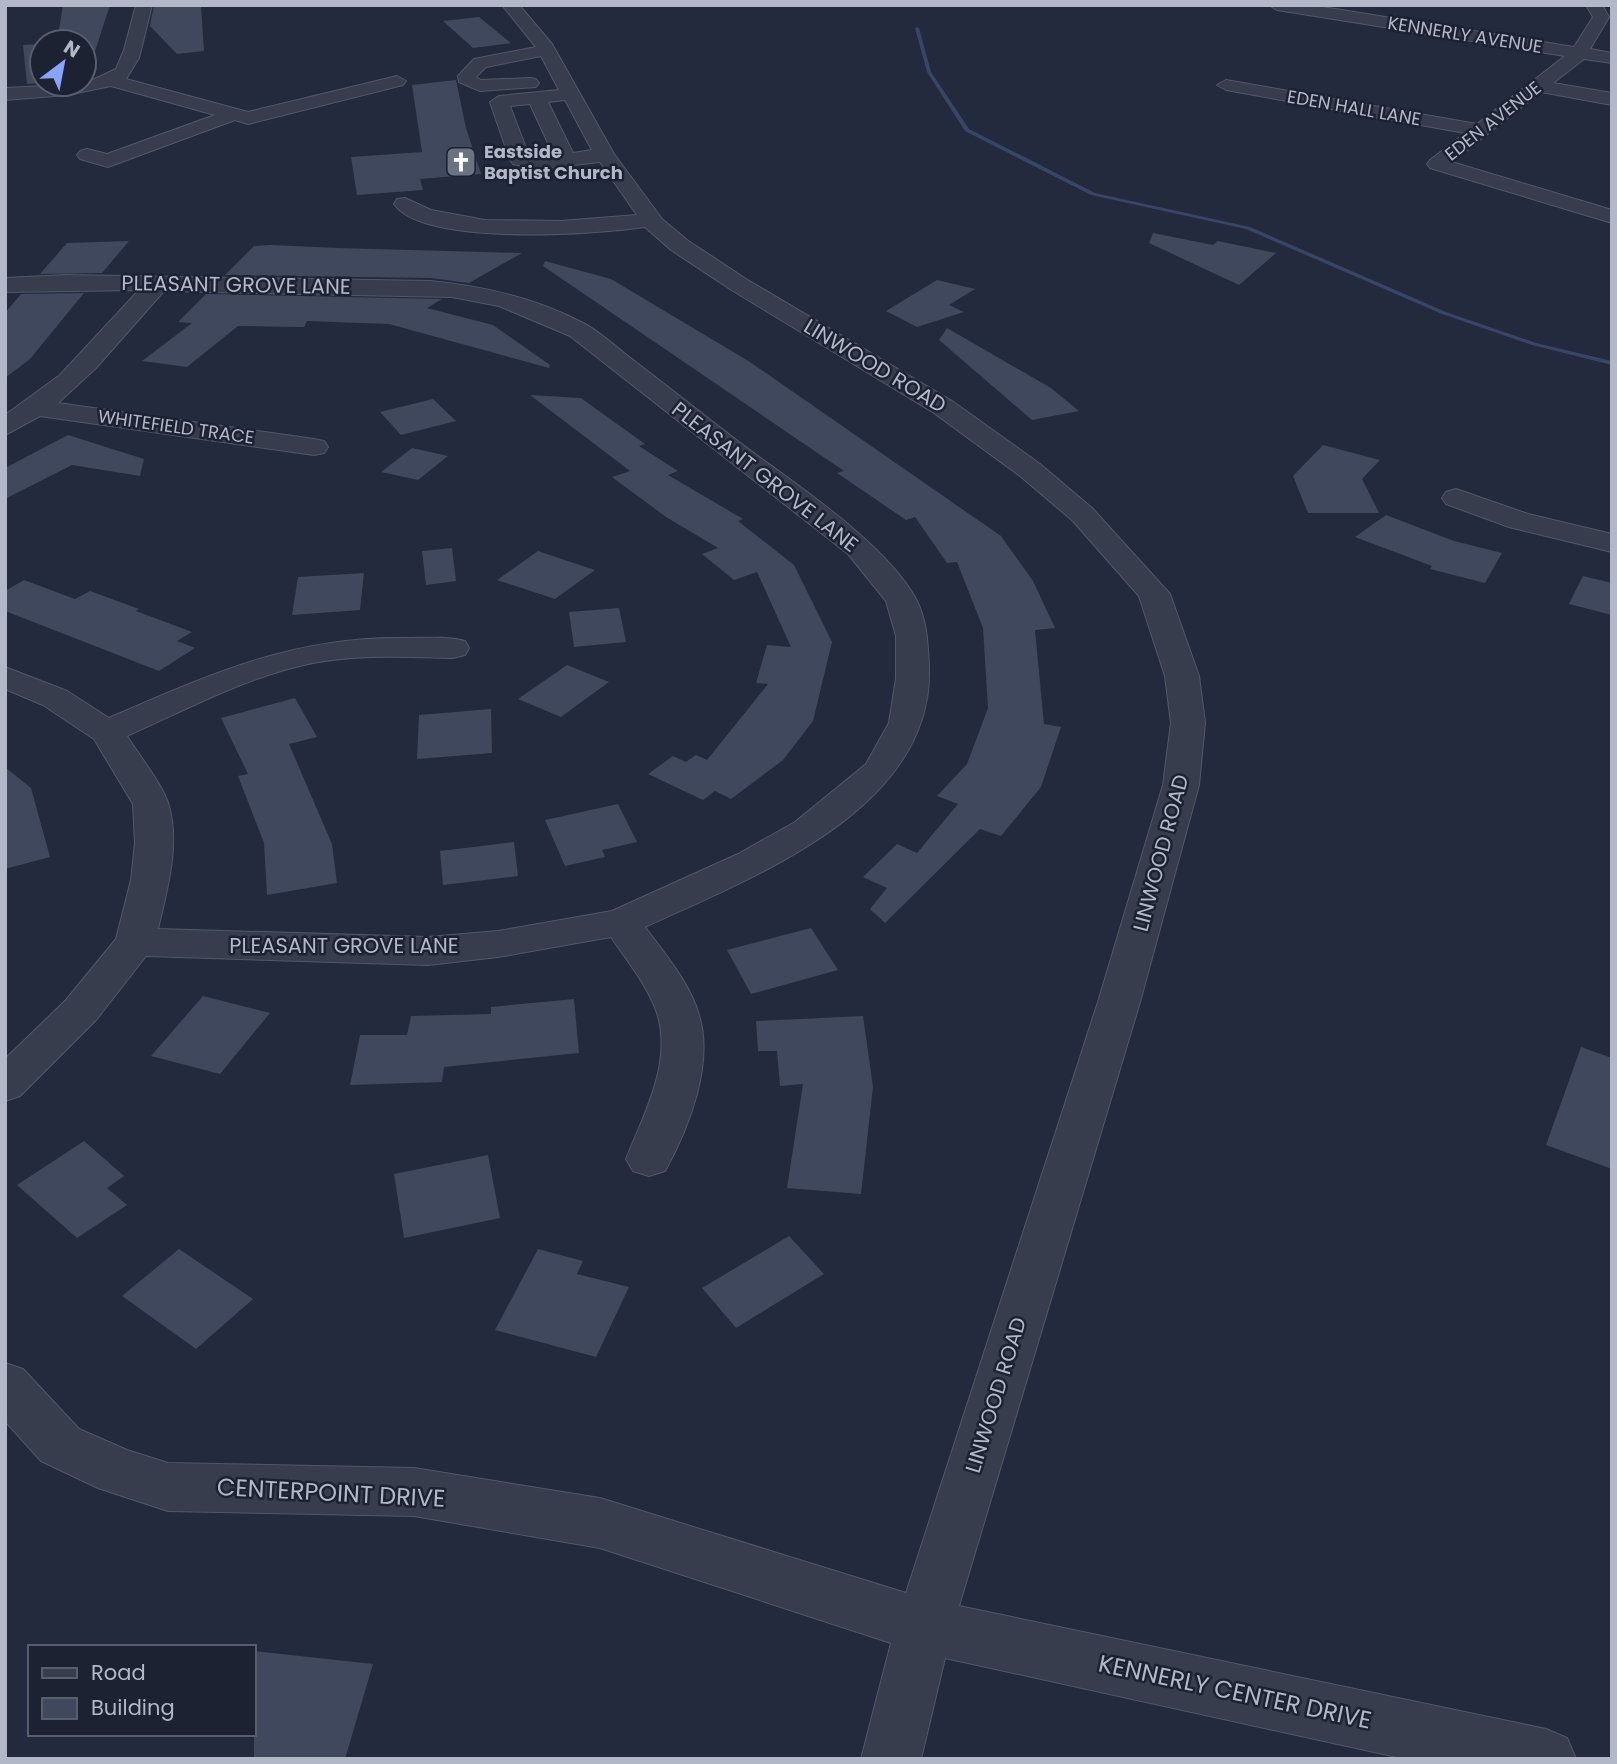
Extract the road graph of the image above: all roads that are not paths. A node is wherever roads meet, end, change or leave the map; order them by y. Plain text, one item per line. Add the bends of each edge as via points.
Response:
1 (144, 5) edge
2 (510, 5) edge
3 (1277, 5) edge
4 (1594, 5) edge
5 (546, 50) junction
6 (1580, 53) junction
7 (1612, 58) edge
8 (110, 80) junction
9 (397, 81) dead end
10 (1226, 85) dead end
11 (1539, 86) junction
12 (567, 88) junction
13 (5, 94) edge
14 (536, 97) junction
15 (1612, 99) edge
16 (234, 114) junction
17 (1481, 130) junction
18 (87, 155) dead end
19 (605, 155) junction
20 (565, 158) junction
21 (405, 204) dead end
22 (1612, 217) edge
23 (651, 220) junction
24 (5, 285) edge
25 (156, 285) junction
26 (39, 408) junction
27 (5, 427) edge
28 (314, 447) dead end
29 (1456, 498) dead end
30 (1612, 543) edge
31 (453, 648) dead end
32 (5, 677) edge
33 (107, 732) junction
34 (621, 922) junction
35 (135, 942) junction
36 (5, 1085) edge
37 (649, 1159) dead end
38 (5, 1385) edge
39 (924, 1626) junction
40 (891, 1759) edge
41 (1546, 1759) edge

1 - 8 street via 126,67
2 - 5 street, LINWOOD ROAD
3 - 6 street, KENNERLY AVENUE
4 - 6 street, EDEN AVENUE via 1601,17
5 - 12 street, LINWOOD ROAD
5 - 12 street via 480,63 467,76 468,82
6 - 7 street, KENNERLY AVENUE
6 - 11 street, EDEN AVENUE
8 - 13 street
8 - 16 street
9 - 16 street via 248,118
10 - 17 street, EDEN HALL LANE
11 - 15 street
11 - 17 street, EDEN AVENUE
12 - 14 street
12 - 19 street, LINWOOD ROAD
14 - 20 street
14 - 20 street via 498,104 520,160 558,163
16 - 18 street via 108,160
17 - 22 street, EDEN AVENUE via 1437,164
19 - 20 street
19 - 23 street, LINWOOD ROAD
21 - 23 street via 424,217 486,226 607,226
23 - 39 street, LINWOOD ROAD via 738,284 943,407 1082,514 1154,594 1182,676 1188,723 1181,785 1123,990
24 - 25 street, PLEASANT GROVE LANE
25 - 26 street via 95,357
25 - 34 street, PLEASANT GROVE LANE via 430,288 475,292 535,308 579,331 859,548 901,600 912,636 913,678 906,723 880,770 808,830 751,863
26 - 27 street
26 - 28 street, WHITEFIELD TRACE
29 - 30 street via 1519,521
31 - 33 street via 353,648 274,662
32 - 33 street via 54,698
33 - 35 street via 151,804 154,843 150,880
34 - 35 street, PLEASANT GROVE LANE via 428,951
34 - 37 street via 678,1013 682,1043 680,1074
35 - 36 street via 81,1010
38 - 39 street, CENTERPOINT DRIVE via 60,1445 117,1471 168,1487 414,1492 600,1523
39 - 40 street, LINWOOD ROAD
39 - 41 street, KENNERLY CENTER DRIVE

